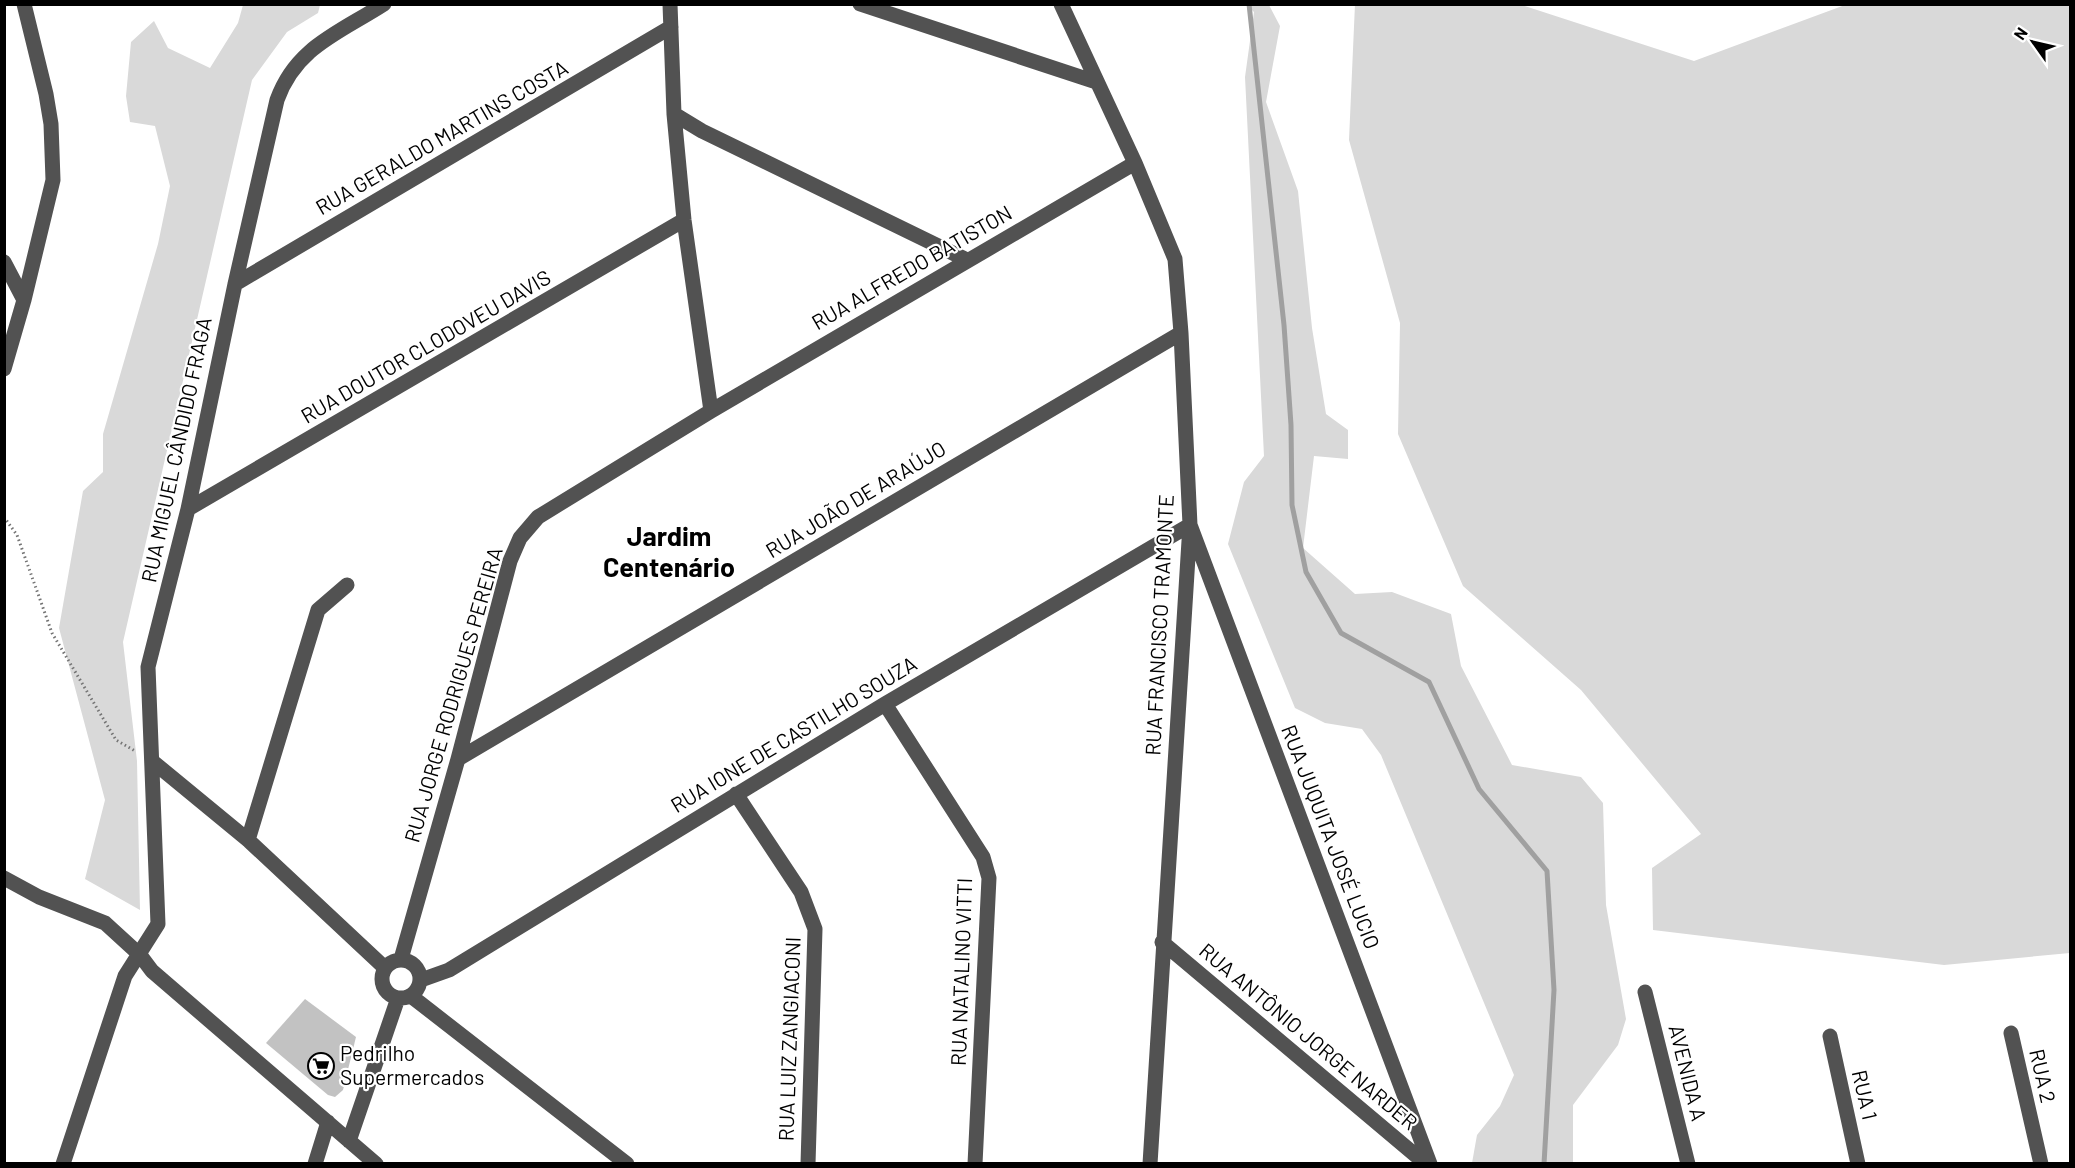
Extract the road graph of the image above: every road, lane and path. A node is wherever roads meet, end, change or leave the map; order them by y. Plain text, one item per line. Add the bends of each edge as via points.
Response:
1 (384, 4) edge
2 (670, 4) edge
3 (860, 4) edge
4 (1061, 4) edge
5 (23, 6) edge
6 (671, 27) junction
7 (1096, 82) junction
8 (674, 114) junction
9 (1135, 163) junction
10 (684, 220) junction
11 (967, 260) junction
12 (4, 262) edge
13 (235, 284) junction
14 (24, 300) junction
15 (1181, 333) junction
16 (4, 369) edge
17 (711, 411) junction
18 (188, 509) junction
19 (4, 518) edge
20 (1190, 525) junction
21 (347, 585) dead end
22 (885, 704) junction
23 (458, 759) junction
24 (152, 761) junction
25 (736, 794) junction
26 (248, 840) junction
27 (4, 878) edge
28 (1162, 942) junction
29 (140, 955) junction
30 (402, 959) junction
31 (385, 968) junction
32 (421, 980) junction
33 (1645, 992) dead end
34 (404, 997) junction
35 (2011, 1032) dead end
36 (1830, 1036) dead end
37 (328, 1122) junction
38 (349, 1141) junction
39 (1154, 1160) edge
40 (63, 1164) edge
41 (315, 1164) edge
42 (376, 1164) edge
43 (627, 1164) edge
44 (808, 1164) edge
45 (975, 1164) edge
46 (1428, 1164) edge
47 (1688, 1164) edge
48 (1858, 1164) edge
49 (2041, 1164) edge

1 - 13 street, RUA MIGUEL CÂNDIDO FRAGA via 303,55 287,75 277,100
2 - 6 street
3 - 7 street
4 - 7 street, RUA FRANCISCO TRAMONTE
5 - 14 street via 46,94 53,180
6 - 8 street
6 - 13 street, RUA GERALDO MARTINS COSTA
7 - 9 street, RUA FRANCISCO TRAMONTE
8 - 10 street
8 - 11 street
9 - 11 street, RUA ALFREDO BATISTON
9 - 15 street, RUA FRANCISCO TRAMONTE via 1175,259
10 - 17 street
10 - 18 street, RUA DOUTOR CLODOVEU DAVIS
11 - 17 street, RUA ALFREDO BATISTON
12 - 14 street
13 - 18 street, RUA MIGUEL CÂNDIDO FRAGA
14 - 16 street
15 - 20 street, RUA FRANCISCO TRAMONTE
15 - 23 street, RUA JOÃO DE ARAÚJO
17 - 23 street, RUA JORGE RODRIGUES PEREIRA via 538,517 520,538 510,561
18 - 24 street, RUA MIGUEL CÂNDIDO FRAGA via 148,667
19 - 24 path via 17,535 52,633 101,717 116,740
20 - 22 street, RUA IONE DE CASTILHO SOUZA
20 - 28 street, RUA FRANCISCO TRAMONTE
20 - 46 street, RUA JUQUITA JOSÉ LUCIO
21 - 26 street via 318,610
22 - 25 street, RUA IONE DE CASTILHO SOUZA
22 - 45 street, RUA NATALINO VITTI via 983,857 989,878
23 - 30 street, RUA JORGE RODRIGUES PEREIRA
24 - 26 street
24 - 29 street, RUA MIGUEL CÂNDIDO FRAGA via 158,924
25 - 32 street, RUA IONE DE CASTILHO SOUZA via 449,970
25 - 44 street, RUA LUIZ ZANGIACONI via 801,892 815,929
26 - 31 street
27 - 29 street via 39,897 105,922
28 - 39 street, RUA FRANCISCO TRAMONTE
28 - 46 street, RUA ANTÔNIO JORGE NARDER
29 - 37 street via 152,971
29 - 40 street, RUA MIGUEL CÂNDIDO FRAGA via 125,976
30 - 31 street
30 - 32 street via 414,963
31 - 34 street via 382,974 387,992
32 - 34 street
33 - 47 street, AVENIDA A
34 - 38 street
34 - 43 street
35 - 49 street, RUA 2
36 - 48 street, RUA 1
37 - 38 street
37 - 41 street
38 - 42 street

